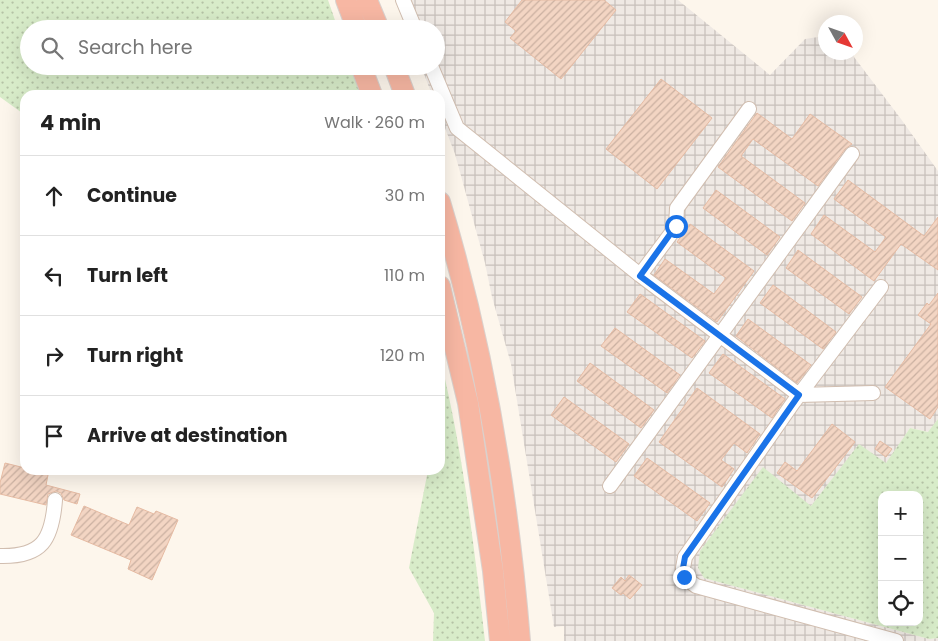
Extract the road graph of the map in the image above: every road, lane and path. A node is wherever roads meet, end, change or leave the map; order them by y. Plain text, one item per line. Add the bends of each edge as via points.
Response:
1 (336, 0) edge
2 (346, 0) edge
3 (367, 0) edge
4 (372, 0) edge
5 (403, 0) edge
6 (344, 20) edge
7 (354, 20) edge
8 (376, 20) edge
9 (378, 20) edge
10 (411, 20) edge
11 (364, 75) edge
12 (375, 75) edge
13 (397, 75) edge
14 (435, 75) edge
15 (370, 90) edge
16 (380, 90) edge
17 (403, 90) edge
18 (441, 90) edge
19 (445, 99) edge
20 (749, 109) dead end
21 (852, 154) dead end
22 (445, 220) edge
23 (640, 276) junction
24 (882, 287) dead end
25 (445, 307) edge
26 (720, 336) junction
27 (873, 393) dead end
28 (799, 395) junction
29 (610, 486) dead end
30 (55, 500) dead end
31 (0, 556) edge
32 (500, 641) edge
33 (520, 641) edge
34 (896, 641) edge

1 - 6 highway
2 - 7 highway
3 - 8 highway
4 - 9 highway
5 - 10 lane
11 - 15 highway
12 - 16 highway
13 - 17 highway
14 - 18 lane
19 - 23 lane via 457,128
20 - 23 lane via 677,208 676,226
21 - 26 lane
22 - 33 highway via 488,397 514,569
23 - 26 lane
24 - 28 lane
25 - 32 highway via 468,403
26 - 28 lane
26 - 29 lane
27 - 28 lane
28 - 34 lane via 685,557 684,577 696,586
30 - 31 lane via 49,535 36,549 30,554

